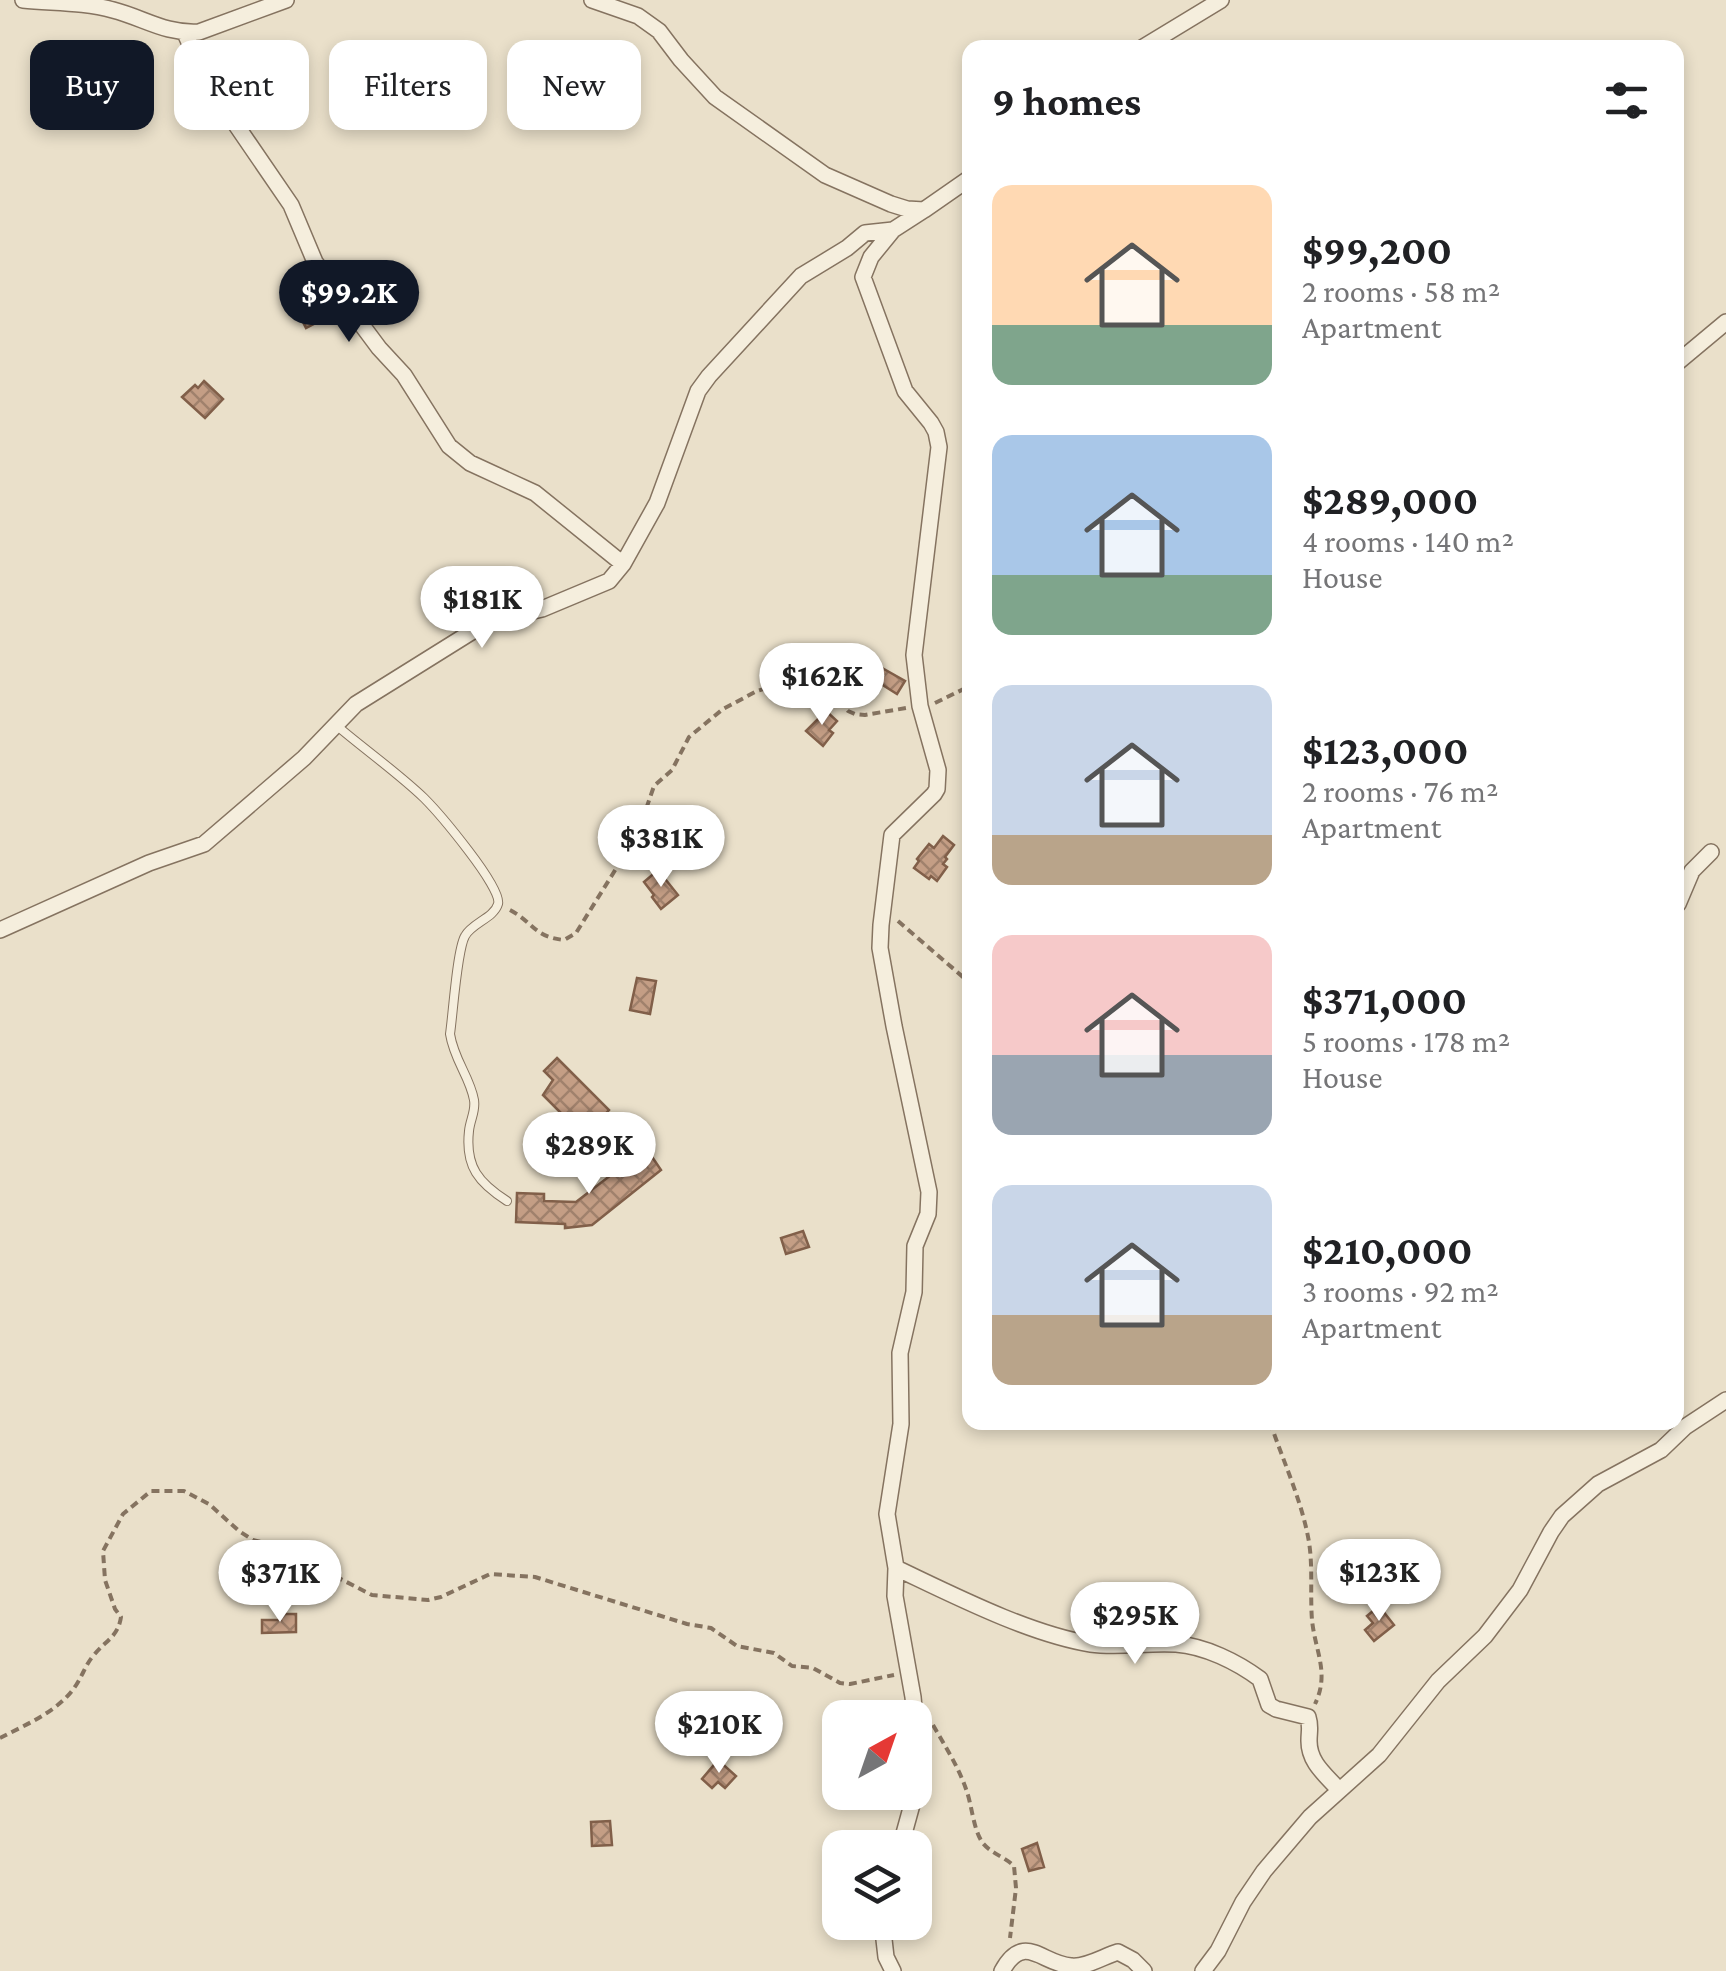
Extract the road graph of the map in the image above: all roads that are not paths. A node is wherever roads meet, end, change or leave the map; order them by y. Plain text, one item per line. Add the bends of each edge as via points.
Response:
1 (24, 0) edge
2 (286, 0) edge
3 (592, 0) edge
4 (1220, 0) edge
5 (185, 33) junction
6 (1155, 40) edge
7 (962, 184) edge
8 (924, 210) junction
9 (893, 230) junction
10 (847, 248) junction
11 (863, 277) junction
12 (1726, 322) edge
13 (1684, 357) edge
14 (623, 564) junction
15 (336, 725) junction
16 (1712, 852) dead end
17 (1684, 890) edge
18 (0, 930) edge
19 (507, 1200) dead end
20 (1726, 1400) edge
21 (1684, 1427) edge
22 (1681, 1430) edge
23 (896, 1568) junction
24 (1340, 1790) junction
25 (905, 1830) edge
26 (884, 1940) edge
27 (1006, 1964) edge
28 (893, 1971) edge
29 (1144, 1971) edge
30 (1204, 1971) edge

1 - 5 street via 98,6
2 - 5 street
3 - 8 street via 660,31 714,97 825,175 891,204
4 - 6 street
5 - 14 street via 206,82 291,205 315,262 404,374 448,446 535,493
7 - 8 street
8 - 9 street
9 - 10 street via 865,233
9 - 11 street
10 - 11 street
10 - 14 street via 789,286 698,391 658,503
11 - 23 street via 905,391 931,422 938,446 914,655 937,789 892,835 880,948 929,1192 900,1364 902,1424 887,1514
12 - 13 street
14 - 15 street via 610,580 575,596 474,629 356,704
15 - 18 street via 204,844
15 - 19 lane via 422,796 498,896 462,942 450,1034 474,1097 469,1151 476,1176
16 - 17 street
20 - 21 street
22 - 24 street via 1562,1516 1485,1636
23 - 24 street via 1061,1637 1093,1644 1175,1644 1224,1659 1260,1680 1276,1709 1308,1717 1312,1758
23 - 25 street via 919,1769
24 - 30 street via 1264,1872
26 - 28 street
27 - 29 street via 1028,1951 1073,1967 1118,1952

